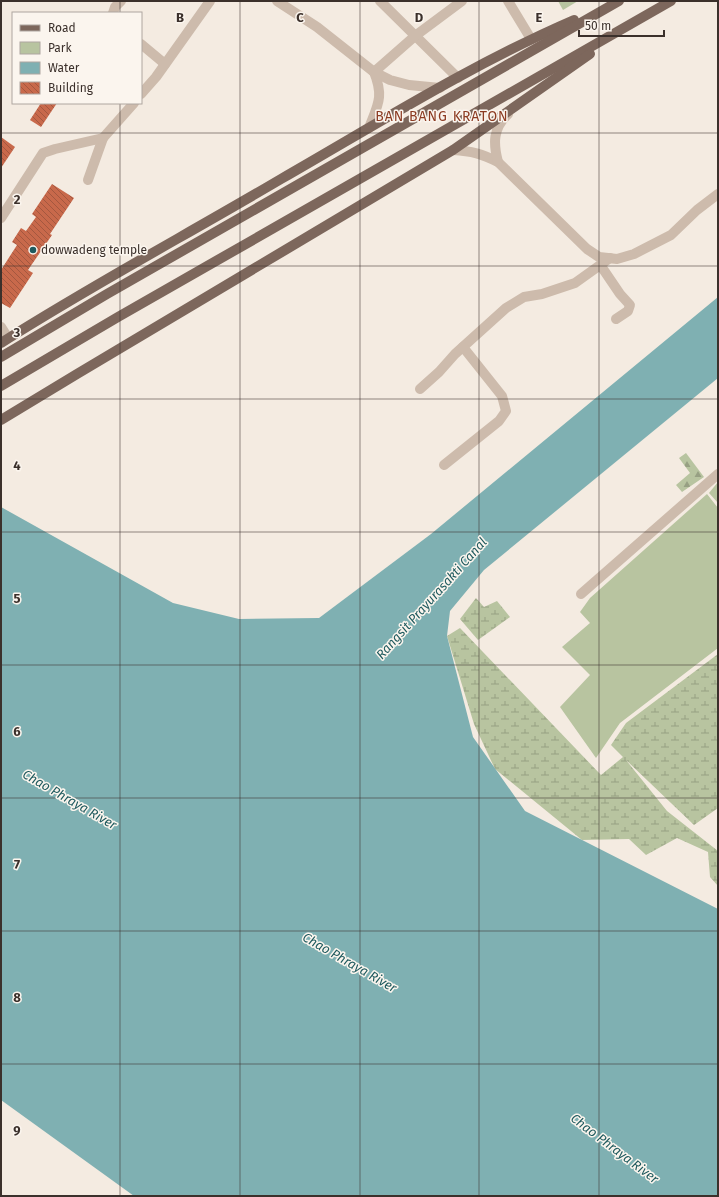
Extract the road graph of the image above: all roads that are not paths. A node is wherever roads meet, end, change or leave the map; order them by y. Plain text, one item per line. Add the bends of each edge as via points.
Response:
1 (121, 1) edge
2 (210, 1) edge
3 (277, 1) edge
4 (380, 1) edge
5 (462, 1) edge
6 (508, 1) edge
7 (671, 1) edge
8 (617, 2) edge
9 (114, 12) edge
10 (630, 25) junction
11 (415, 36) junction
12 (531, 39) junction
13 (142, 45) edge
14 (165, 64) junction
15 (374, 72) junction
16 (458, 78) junction
17 (440, 88) junction
18 (142, 93) edge
19 (133, 104) edge
20 (515, 108) junction
21 (369, 128) junction
22 (103, 138) junction
23 (454, 150) junction
24 (498, 162) junction
25 (88, 180) dead end
26 (718, 194) edge
27 (1, 218) edge
28 (610, 258) junction
29 (601, 266) junction
30 (616, 319) dead end
31 (1, 327) edge
32 (4, 340) edge
33 (463, 348) junction
34 (1, 357) edge
35 (1, 386) edge
36 (420, 389) dead end
37 (1, 420) edge
38 (444, 465) dead end
39 (718, 474) edge
40 (581, 594) dead end

1 - 9 street
2 - 14 street
3 - 15 street via 317,27
4 - 11 street
5 - 11 street
6 - 12 street
7 - 10 main road
8 - 12 main road
8 - 34 main road
10 - 20 main road
10 - 35 main road
11 - 15 street
11 - 16 street
12 - 16 main road
13 - 14 street
14 - 18 street
15 - 17 street via 409,85
15 - 21 street via 380,96
16 - 17 main road
17 - 21 main road
19 - 22 street
20 - 23 main road
20 - 24 street via 500,122 495,136 494,149
21 - 32 main road
22 - 25 street
22 - 27 street via 43,153
23 - 24 street via 482,154
23 - 37 main road
24 - 28 street via 587,249 599,257
26 - 28 street via 671,235 634,254 617,259
28 - 29 street
29 - 30 street via 630,305 628,310
29 - 33 street via 575,282 542,294 524,297 506,308
31 - 32 street
33 - 36 street
33 - 38 street via 502,396 506,411 499,421
39 - 40 street

